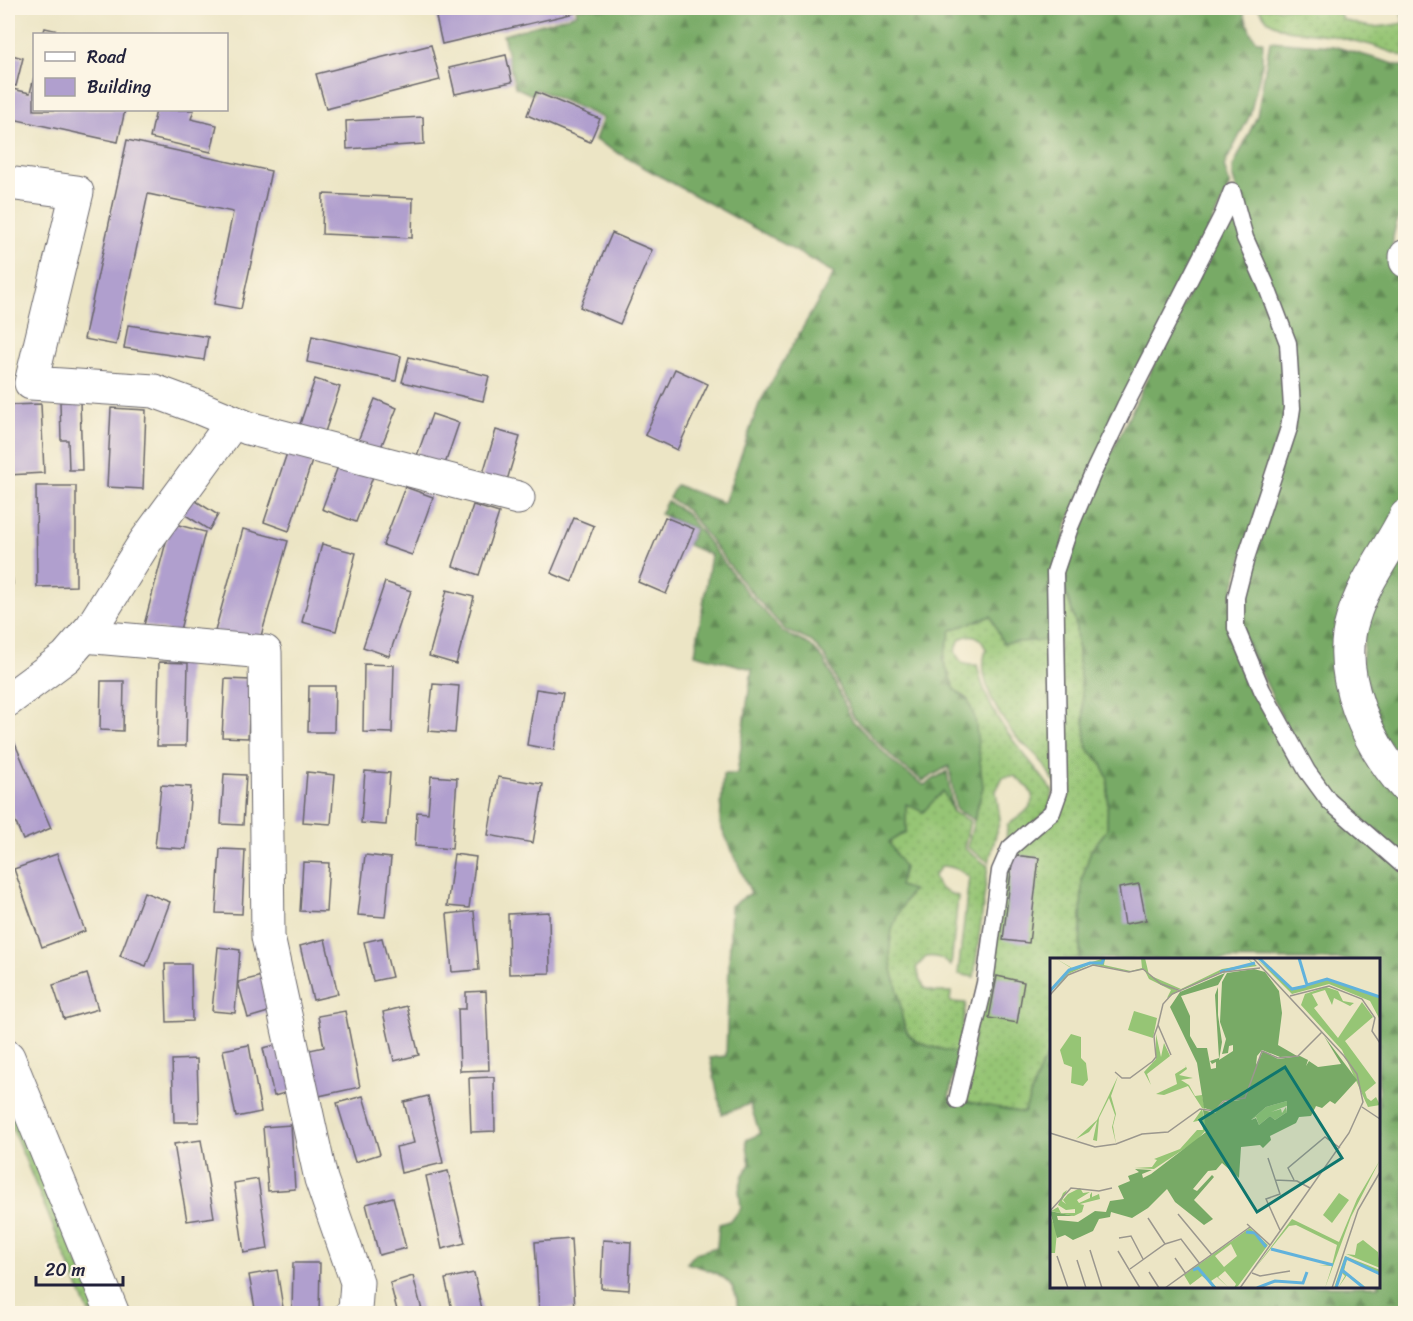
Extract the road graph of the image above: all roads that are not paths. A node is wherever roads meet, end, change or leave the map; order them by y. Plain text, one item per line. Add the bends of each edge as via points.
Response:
1 (8, 183) edge
2 (1406, 256) edge
3 (1406, 261) edge
4 (232, 422) junction
5 (518, 498) dead end
6 (1406, 516) edge
7 (84, 636) junction
8 (8, 699) edge
9 (1406, 787) edge
10 (1406, 868) edge
11 (8, 1057) edge
12 (957, 1100) dead end
13 (113, 1314) edge
14 (351, 1314) edge

1 - 4 street via 77,192 31,383 154,391
2 - 3 street
4 - 5 street
4 - 7 street
6 - 9 street via 1352,620 1347,662 1372,740
7 - 8 street via 66,657
7 - 14 street via 265,652 268,936 321,1179 357,1282 355,1310
10 - 12 lane via 1329,801 1307,771 1285,735 1236,628 1236,597 1292,408 1288,344 1245,238 1232,191 1092,475 1055,572 1059,792 1052,812 1010,848 1000,871 985,983
11 - 13 street

